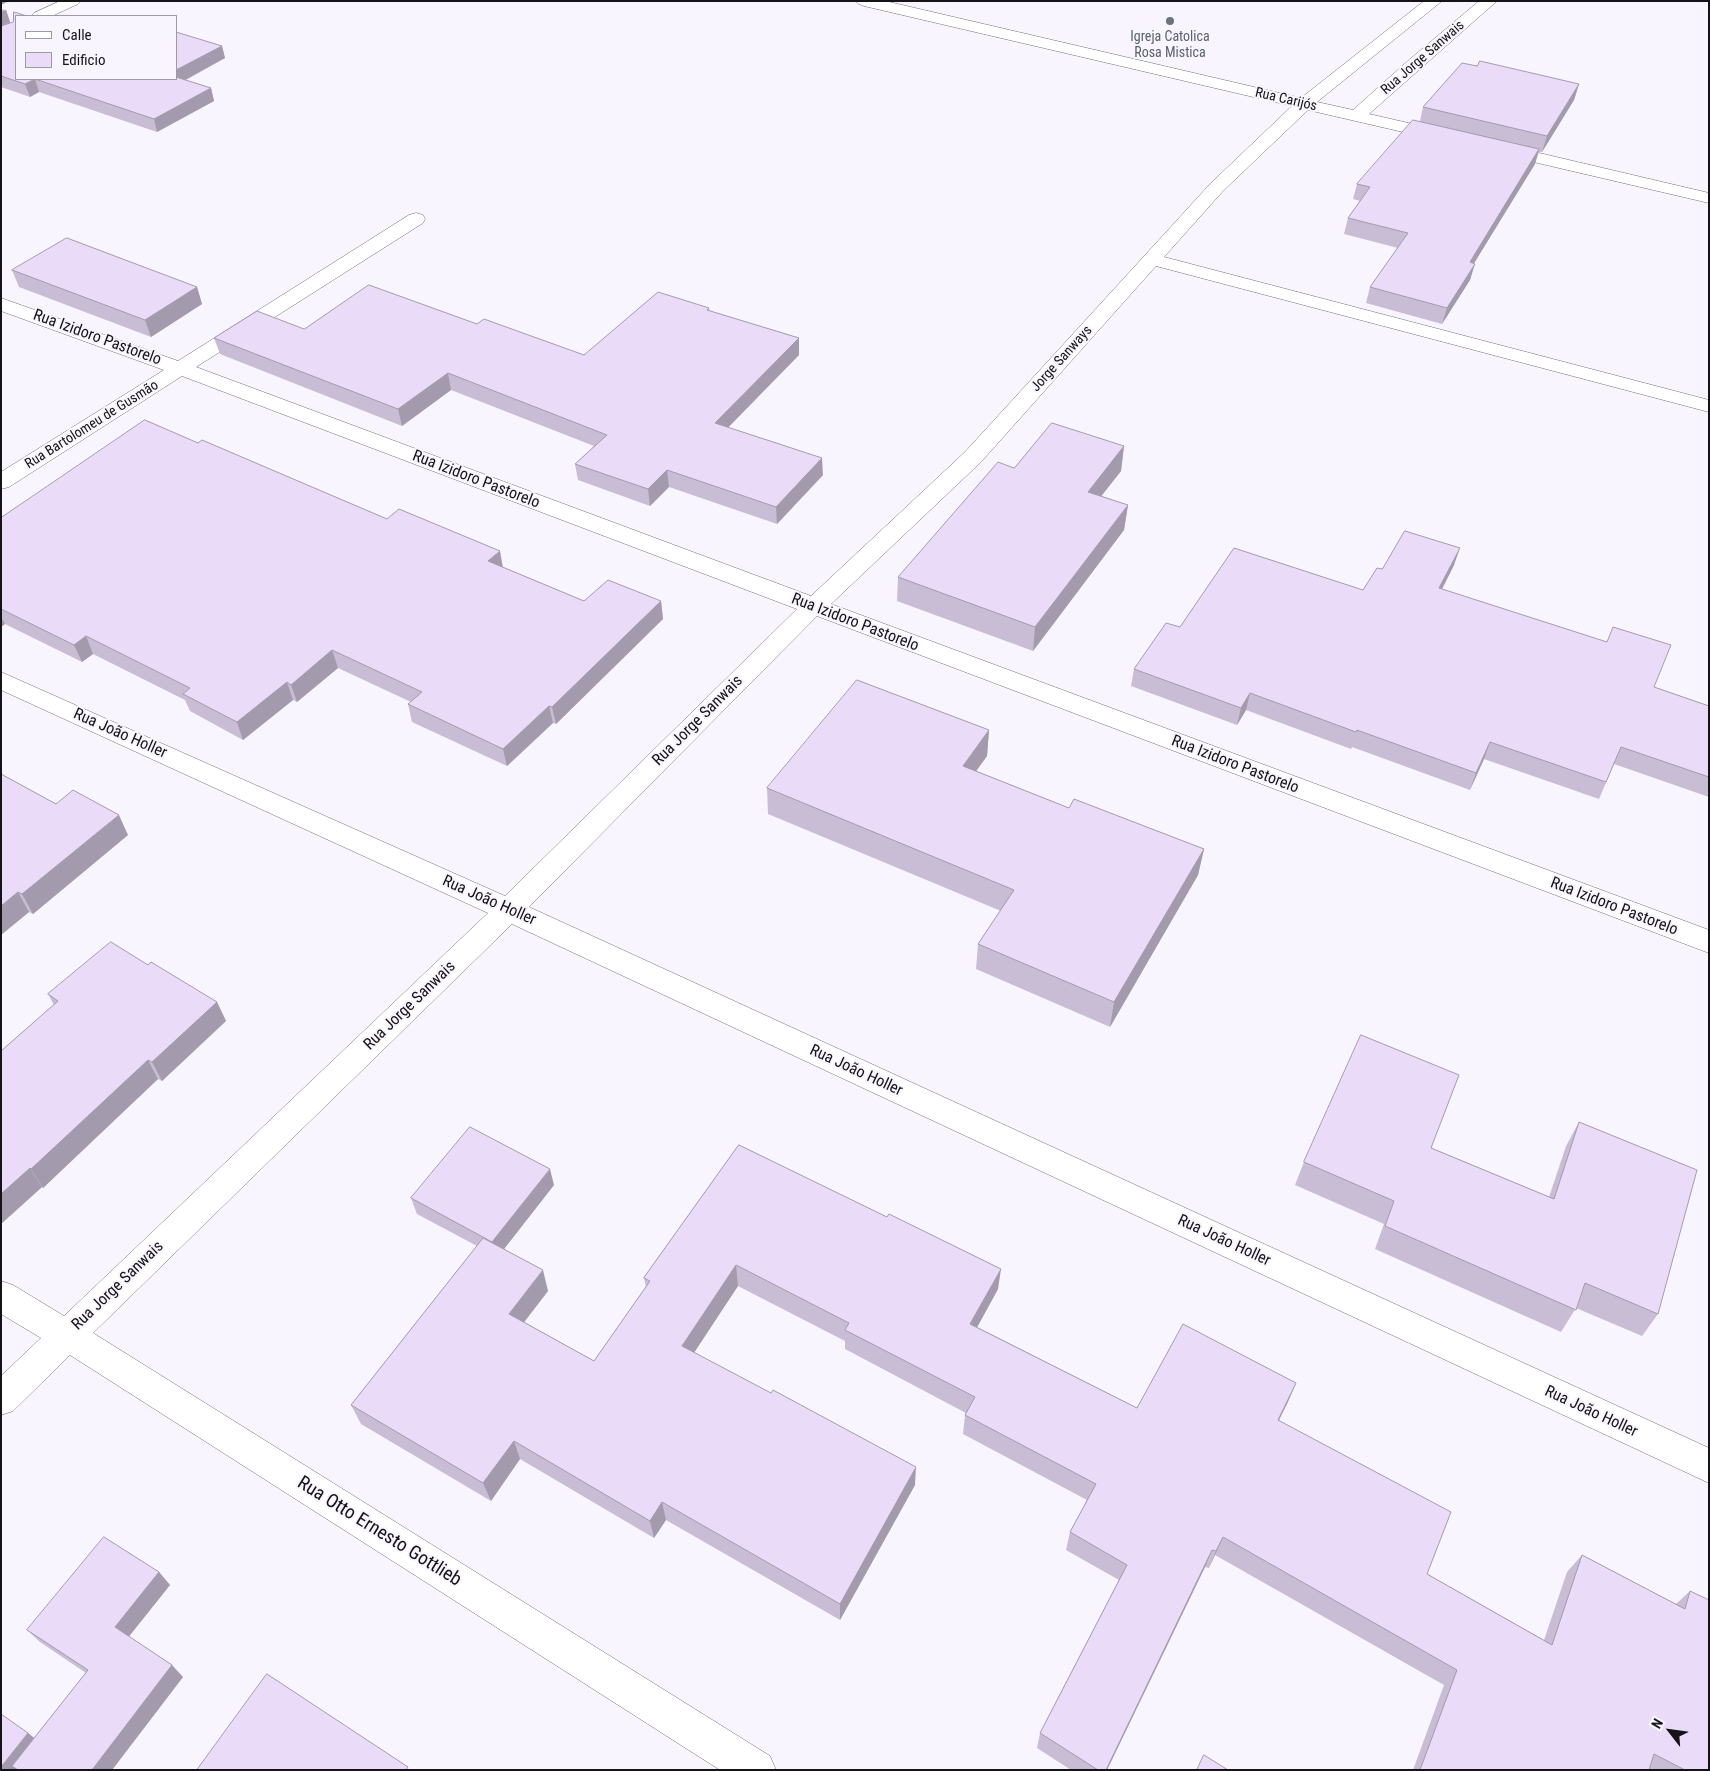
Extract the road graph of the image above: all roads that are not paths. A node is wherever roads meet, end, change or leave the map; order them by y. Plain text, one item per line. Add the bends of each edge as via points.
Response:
1 (73, 1) edge
2 (864, 1) edge
3 (1434, 1) edge
4 (1489, 1) edge
5 (42, 15) edge
6 (1304, 105) junction
7 (1357, 116) junction
8 (1461, 140) edge
9 (1480, 145) edge
10 (1709, 198) edge
11 (416, 219) dead end
12 (1153, 260) junction
13 (1, 304) edge
14 (182, 369) junction
15 (1709, 406) edge
16 (1, 482) edge
17 (813, 607) junction
18 (1, 680) edge
19 (509, 910) junction
20 (1709, 942) edge
21 (1, 1296) edge
22 (67, 1335) junction
23 (1, 1399) edge
24 (1709, 1466) edge
25 (756, 1770) edge

1 - 5 street
2 - 6 street, Rua Carijós
3 - 6 street
4 - 7 street, Rua Jorge Sanwais via 1415,62
6 - 7 street, Rua Carijós
6 - 12 street, Jorge Sanways via 1217,187
7 - 8 street, Rua Carijós
9 - 10 street
11 - 14 street, Rua Bartolomeu de Gusmão
12 - 15 street
12 - 17 street, Jorge Sanways via 973,457
13 - 14 street, Rua Izidoro Pastorelo
14 - 16 street, Rua Bartolomeu de Gusmão
14 - 17 street, Rua Izidoro Pastorelo
17 - 19 street, Rua Jorge Sanwais
17 - 20 street, Rua Izidoro Pastorelo
18 - 19 street, Rua João Holler
19 - 22 street, Rua Jorge Sanwais
19 - 24 street, Rua João Holler
21 - 22 street, Rua Otto Ernesto Gottlieb
22 - 23 street, Rua Jorge Sanwais
22 - 25 street, Rua Otto Ernesto Gottlieb

